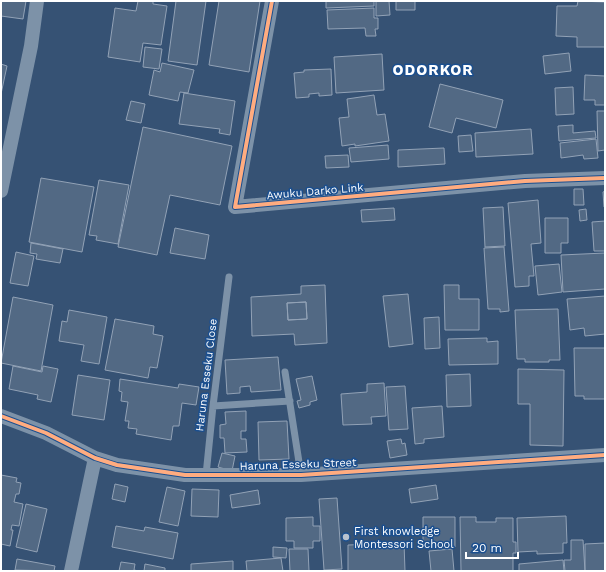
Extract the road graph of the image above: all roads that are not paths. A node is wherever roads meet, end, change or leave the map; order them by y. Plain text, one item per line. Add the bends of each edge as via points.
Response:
1 (37, 1) edge
2 (272, 1) edge
3 (605, 178) edge
4 (1, 191) edge
5 (229, 277) dead end
6 (285, 372) dead end
7 (290, 401) junction
8 (213, 406) junction
9 (1, 416) edge
10 (605, 455) edge
11 (95, 458) junction
12 (206, 475) junction
13 (301, 475) junction
14 (71, 571) edge

1 - 4 street via 31,46
2 - 3 street, Awuku Darko Link via 235,207 525,181
5 - 8 lane, Haruna Esseku Close
6 - 7 lane
7 - 8 lane
7 - 13 lane
8 - 12 lane, Haruna Esseku Close
9 - 11 street, Haruna Esseku Street
10 - 13 street, Haruna Esseku Street
11 - 12 street, Haruna Esseku Street via 150,471
11 - 14 street
12 - 13 street, Haruna Esseku Street

